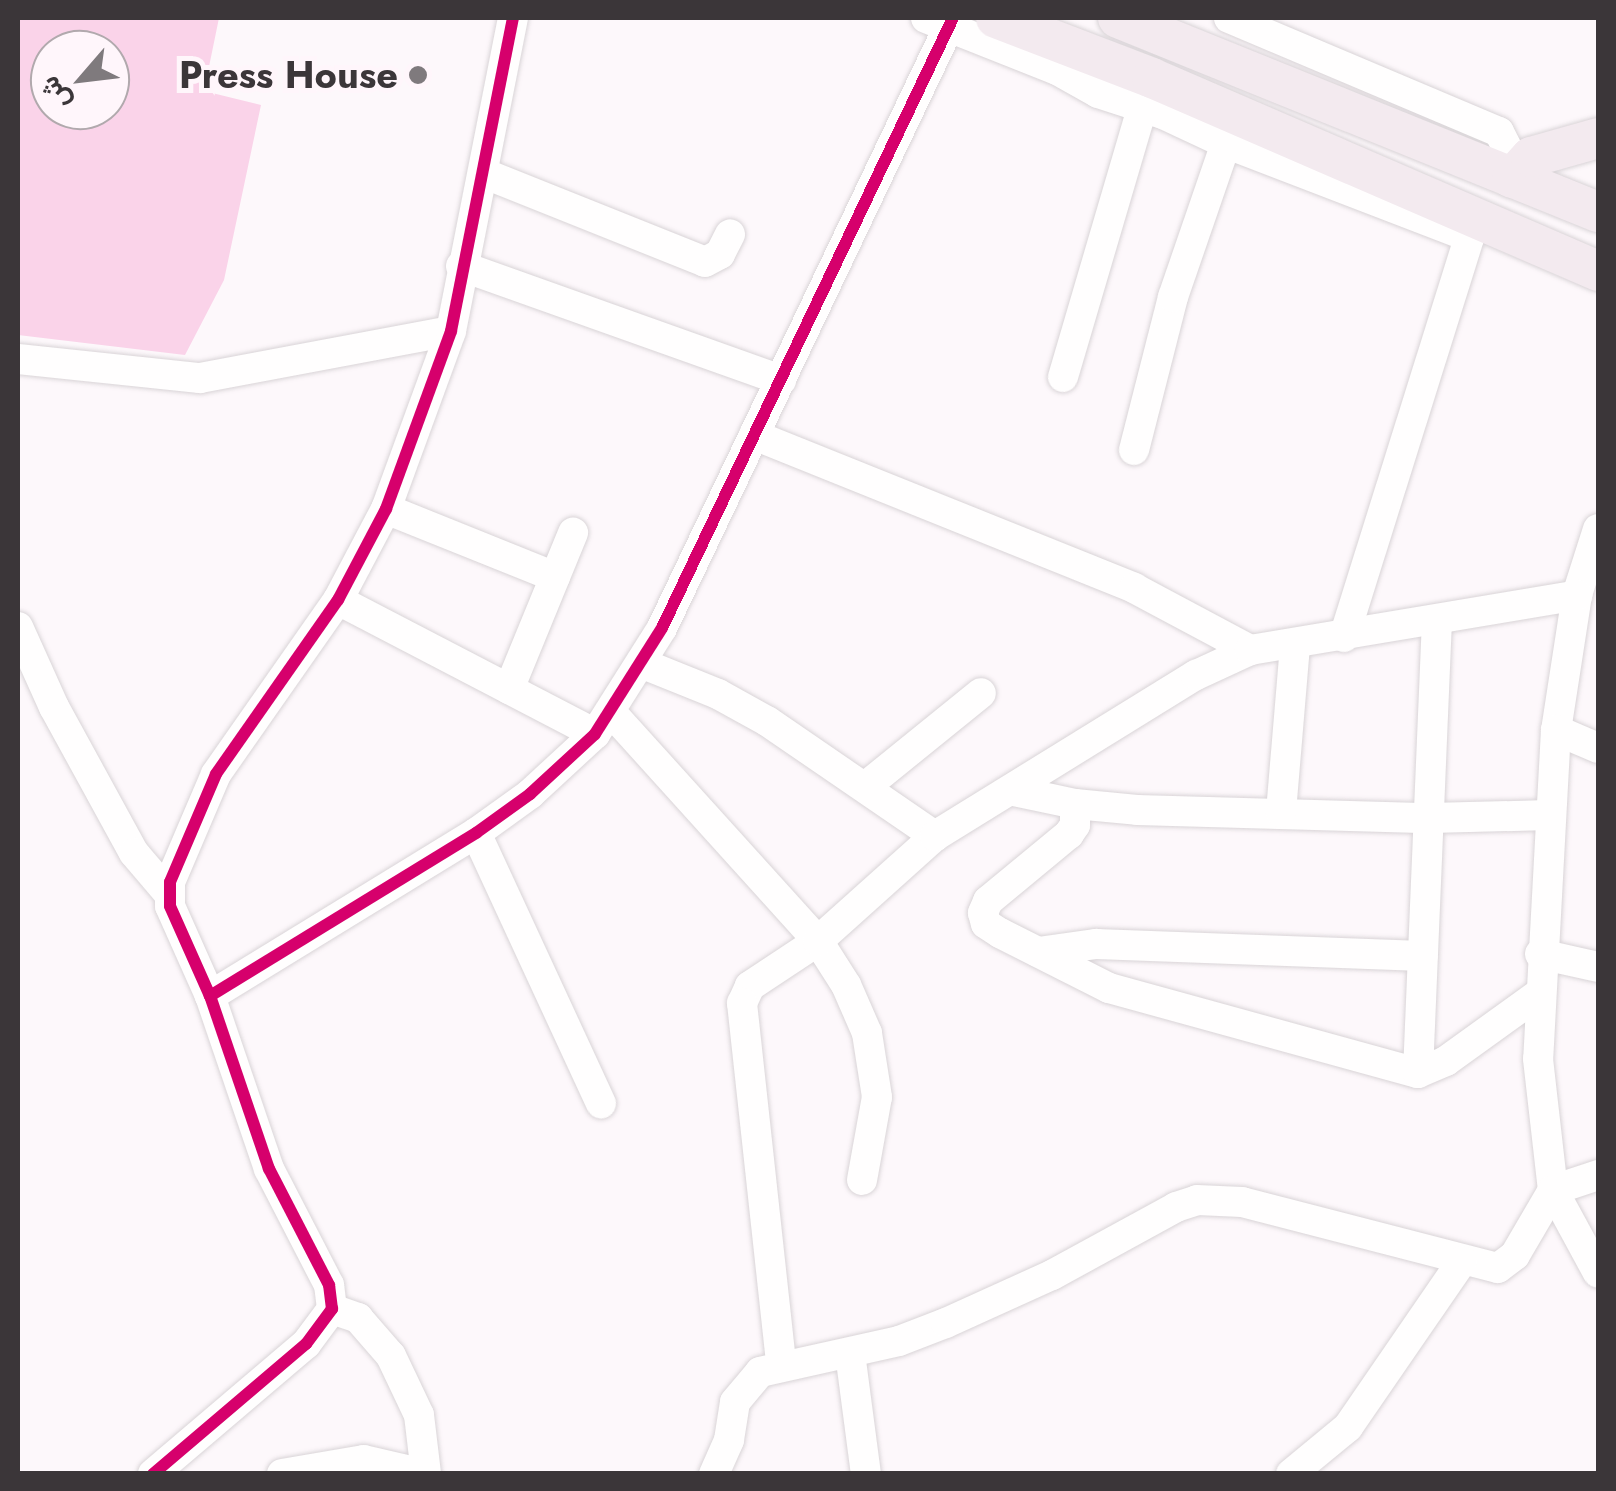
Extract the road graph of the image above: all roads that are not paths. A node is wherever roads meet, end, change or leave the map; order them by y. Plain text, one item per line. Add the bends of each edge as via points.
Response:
1 (513, 18) edge
2 (996, 18) edge
3 (1118, 18) edge
4 (1229, 18) edge
5 (943, 20) edge
6 (1147, 92) junction
7 (1231, 128) junction
8 (1499, 132) junction
9 (1598, 138) edge
10 (1552, 151) junction
11 (482, 173) junction
12 (1509, 177) junction
13 (1598, 212) edge
14 (1473, 228) junction
15 (730, 234) dead end
16 (461, 266) junction
17 (1598, 271) edge
18 (451, 331) junction
19 (18, 359) edge
20 (1063, 377) dead end
21 (781, 380) junction
22 (754, 435) junction
23 (1134, 450) dead end
24 (386, 509) junction
25 (1598, 529) edge
26 (573, 533) dead end
27 (555, 577) junction
28 (1577, 595) junction
29 (338, 600) junction
30 (1437, 620) junction
31 (18, 627) edge
32 (1344, 637) junction
33 (1295, 644) junction
34 (1250, 650) junction
35 (641, 663) junction
36 (509, 689) junction
37 (981, 692) dead end
38 (603, 723) junction
39 (1556, 730) junction
40 (1598, 748) edge
41 (865, 787) junction
42 (1014, 790) junction
43 (1075, 804) junction
44 (1281, 812) junction
45 (1548, 815) junction
46 (1430, 818) junction
47 (476, 834) junction
48 (935, 836) junction
49 (169, 894) junction
50 (818, 941) junction
51 (1038, 952) junction
52 (1540, 954) junction
53 (1423, 956) junction
54 (1598, 967) edge
55 (1538, 994) junction
56 (210, 996) junction
57 (1418, 1072) junction
58 (601, 1104) dead end
59 (1598, 1175) edge
60 (862, 1180) dead end
61 (1553, 1190) junction
62 (1462, 1262) junction
63 (1598, 1274) edge
64 (332, 1310) junction
65 (850, 1353) junction
66 (780, 1364) junction
67 (153, 1474) edge
68 (282, 1474) edge
69 (425, 1474) edge
70 (714, 1474) edge
71 (866, 1474) edge
72 (1291, 1474) edge

1 - 11 street
2 - 6 main road
3 - 12 main road
4 - 8 street
5 - 6 street via 1098,93
5 - 21 street
6 - 7 main road
6 - 20 street
7 - 14 main road
7 - 23 street via 1173,297
8 - 10 street
8 - 12 street via 1510,154
9 - 10 main road
10 - 12 main road
11 - 15 street via 705,262 720,254
11 - 16 street
12 - 13 main road
14 - 17 main road
14 - 32 street
16 - 18 street
16 - 21 street
18 - 19 street via 200,378
18 - 24 street
21 - 22 street
22 - 34 street via 1134,588
22 - 35 street
24 - 27 street
24 - 29 street
25 - 28 street
26 - 27 street
27 - 36 street
28 - 30 street
28 - 39 street
29 - 36 street
29 - 49 street via 216,774
30 - 32 street
30 - 46 street
31 - 49 street via 134,854
32 - 33 street
33 - 34 street
33 - 44 street
34 - 42 street via 1196,676
35 - 38 street
35 - 41 street via 767,721
36 - 38 street
37 - 41 street
38 - 47 street via 530,794
38 - 50 street
39 - 40 street
39 - 45 street
41 - 48 street
42 - 43 street
42 - 48 street
43 - 44 street
43 - 51 street via 1076,825 1069,834 988,901 983,913 986,924
44 - 46 street
45 - 46 street
45 - 52 street
46 - 53 street
47 - 56 street
47 - 58 street
48 - 50 street
49 - 56 street
50 - 60 street via 867,1034 877,1097
50 - 66 street via 750,986 742,1003
51 - 53 street via 1096,944
51 - 57 street via 1109,988
52 - 54 street
52 - 55 street
53 - 57 street
55 - 57 street via 1446,1062
55 - 61 street
56 - 64 street via 268,1169 328,1285
59 - 61 street
61 - 62 street via 1515,1255 1498,1268
61 - 63 street
62 - 65 street via 1242,1202 1197,1200 946,1323
62 - 72 street via 1348,1427
64 - 67 street via 306,1344
64 - 69 street via 358,1318 391,1356 419,1415
65 - 66 street
65 - 71 street
66 - 70 street via 740,1391
68 - 69 street via 364,1460

